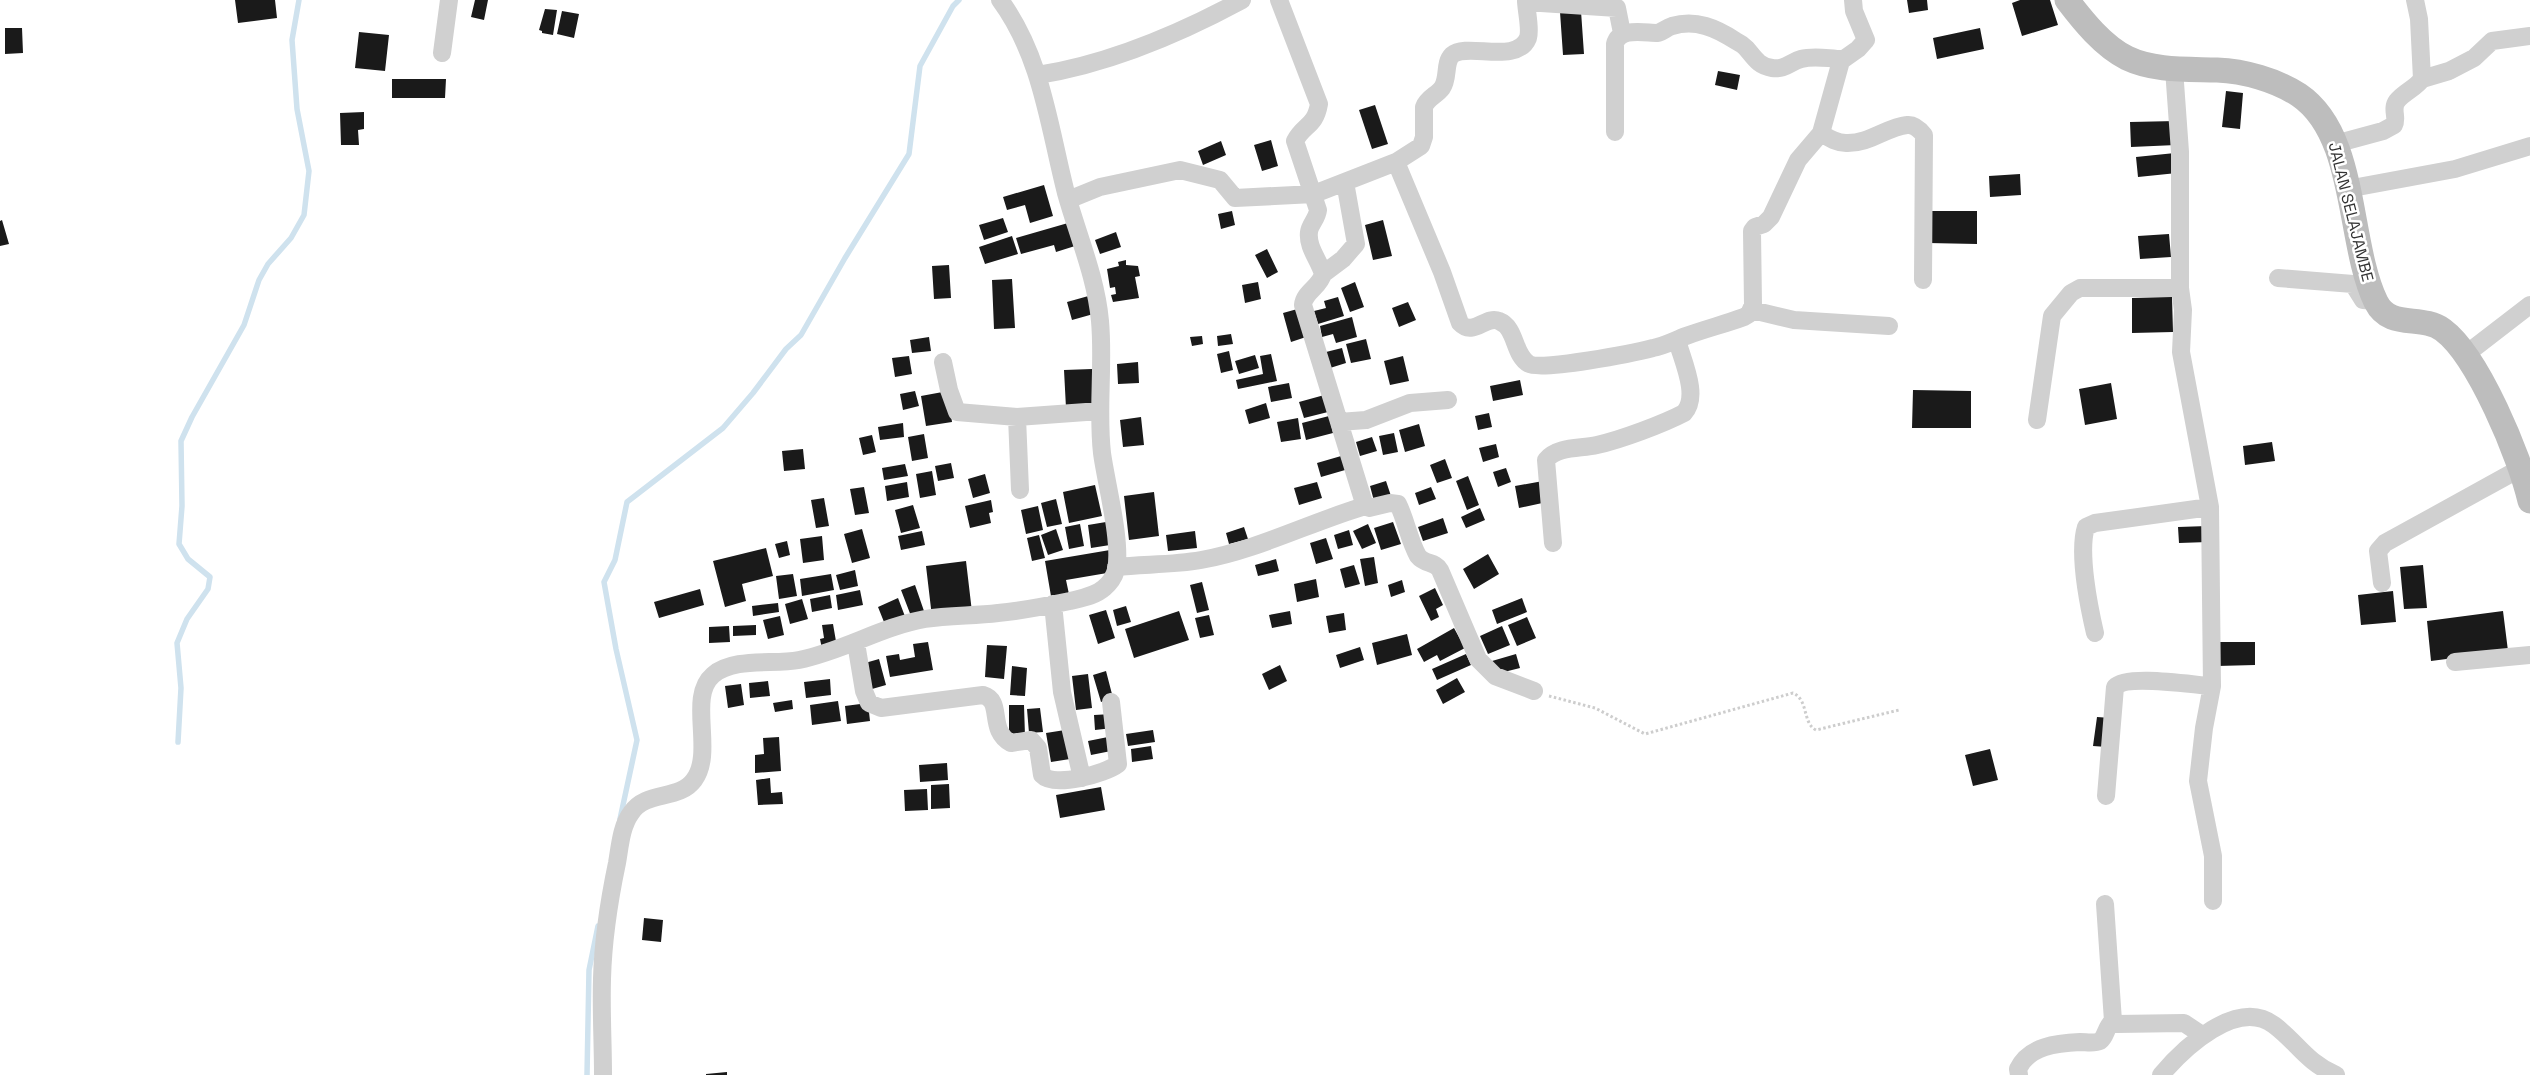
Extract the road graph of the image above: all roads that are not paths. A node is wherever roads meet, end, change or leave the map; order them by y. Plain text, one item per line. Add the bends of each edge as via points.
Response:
1 (449, 0) edge
2 (1000, 0) edge
3 (1242, 0) edge
4 (1279, 0) edge
5 (1854, 0) edge
6 (2067, 0) edge
7 (2415, 0) edge
8 (1526, 1) edge
9 (1622, 33) junction
10 (2530, 36) edge
11 (442, 53) dead end
12 (1843, 59) junction
13 (2174, 70) junction
14 (1038, 75) junction
15 (2422, 79) junction
16 (1615, 132) dead end
17 (1821, 133) junction
18 (2335, 144) junction
19 (2530, 146) edge
20 (1396, 162) junction
21 (1345, 182) junction
22 (2347, 189) junction
23 (1314, 194) junction
24 (1068, 200) junction
25 (1322, 274) junction
26 (2278, 278) dead end
27 (1923, 280) dead end
28 (2180, 288) junction
29 (2376, 301) junction
30 (2530, 305) edge
31 (1752, 310) junction
32 (1889, 326) dead end
33 (1677, 340) junction
34 (2465, 356) junction
35 (943, 362) dead end
36 (1448, 400) dead end
37 (1100, 411) junction
38 (1018, 417) junction
39 (2036, 420) dead end
40 (1339, 422) junction
41 (2521, 468) junction
42 (1020, 490) dead end
43 (2530, 501) edge
44 (1365, 506) junction
45 (2210, 507) junction
46 (1553, 543) dead end
47 (1116, 567) junction
48 (2382, 583) dead end
49 (1053, 604) junction
50 (2094, 633) dead end
51 (856, 643) junction
52 (2530, 655) edge
53 (2455, 662) dead end
54 (2212, 686) junction
55 (1534, 691) road end
56 (1111, 702) dead end
57 (1082, 778) junction
58 (2106, 796) dead end
59 (2213, 901) dead end
60 (2105, 904) dead end
61 (2113, 1021) junction
62 (2202, 1035) junction
63 (604, 1075) edge
64 (2019, 1075) edge
65 (2161, 1075) edge
66 (2336, 1075) edge

1 - 11 street
2 - 14 street via 1024,41
3 - 14 street via 1195,24 1137,47 1078,67
4 - 23 street via 1319,104 1315,120 1300,132 1295,141
5 - 12 street via 1854,10 1866,40
6 - 13 street, JALAN SELAJAMBE via 2096,34 2117,52 2134,61
7 - 15 street
8 - 9 street via 1617,8
8 - 20 street via 1529,36 1525,42 1508,51 1452,55 1444,86 1424,107 1421,146
9 - 12 street via 1658,33 1669,27 1695,23 1727,35 1745,46 1762,65 1773,68 1782,68 1801,59
9 - 16 street via 1615,44
10 - 15 street via 2492,41 2474,58 2449,71
12 - 17 street
13 - 18 street, JALAN SELAJAMBE via 2238,73 2291,90 2320,116
13 - 28 street via 2180,152
14 - 24 street
15 - 18 street via 2418,86 2397,101 2394,126
17 - 27 street via 1848,144 1907,125 1918,128 1924,135
17 - 31 street via 1798,160 1772,217 1752,231
18 - 22 street, JALAN SELAJAMBE
19 - 22 street via 2455,169
20 - 21 street
20 - 33 street via 1463,326 1470,328 1499,321 1512,333 1523,358 1536,366 1654,348
21 - 23 street
21 - 25 street via 1356,244 1343,259
22 - 29 street, JALAN SELAJAMBE
23 - 24 street via 1235,198 1220,180 1180,170 1100,187
23 - 25 street via 1318,217 1308,238
24 - 37 street via 1098,306
25 - 40 street via 1318,284 1305,298 1304,305
26 - 29 street via 2353,284 2363,300
28 - 39 street via 2080,288 2071,293 2052,316
28 - 45 street via 2183,310 2181,352
29 - 34 street, JALAN SELAJAMBE via 2382,312 2391,318 2438,327 2452,338
30 - 34 street
31 - 32 street via 1794,320
31 - 33 street via 1744,317
33 - 46 street via 1690,389 1690,402 1684,413 1597,445 1559,452 1546,460
34 - 41 street, JALAN SELAJAMBE via 2498,413
35 - 38 street via 957,412
36 - 40 street via 1410,403 1366,420
37 - 38 street
37 - 47 street
38 - 42 street
40 - 44 street
41 - 43 street, JALAN SELAJAMBE
41 - 48 street via 2385,543 2378,551
44 - 47 street via 1245,548 1200,560
44 - 55 street via 1398,504 1418,554 1424,562 1435,564 1440,570 1478,659 1495,676
45 - 50 street via 2095,523 2086,527 2083,542
45 - 54 street
47 - 49 street via 1113,578 1092,596
49 - 51 street via 996,614 926,619 888,629
49 - 57 street via 1062,692
51 - 57 street via 866,698 875,707 988,696 993,702 998,732 1011,743 1027,740 1036,744 1043,777 1054,780
51 - 63 street via 800,660 729,667 718,672 707,682 702,701 703,754 696,776 688,787 640,804 631,812 623,830 609,905 603,965
52 - 53 street
54 - 58 street via 2134,681 2117,684
54 - 59 street via 2198,781 2213,856
56 - 57 street via 1118,764
60 - 61 street
61 - 62 street via 2116,1024 2184,1023
61 - 64 street via 2095,1043 2053,1045 2030,1054 2021,1062
62 - 65 street
62 - 66 street via 2216,1026 2237,1020 2267,1020 2306,1057

